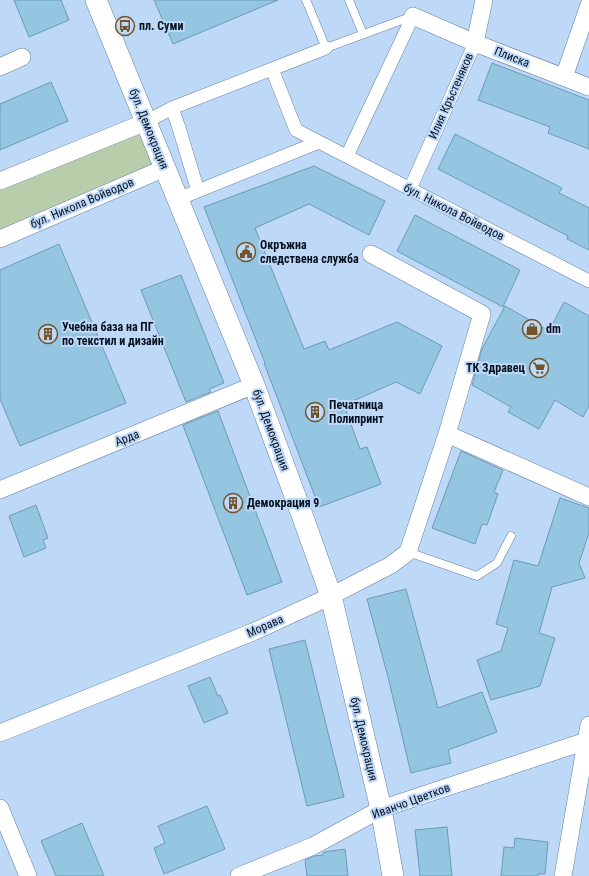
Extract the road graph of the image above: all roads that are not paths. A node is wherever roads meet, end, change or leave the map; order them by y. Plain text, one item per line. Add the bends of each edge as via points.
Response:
1 (96, 0) edge
2 (306, 0) edge
3 (349, 0) edge
4 (484, 0) edge
5 (589, 5) edge
6 (413, 16) junction
7 (363, 34) junction
8 (475, 43) junction
9 (326, 48) junction
10 (22, 57) dead end
11 (0, 67) edge
12 (272, 69) junction
13 (564, 77) junction
14 (589, 87) edge
15 (172, 108) junction
16 (146, 122) junction
17 (319, 142) junction
18 (347, 156) junction
19 (165, 168) junction
20 (0, 181) edge
21 (410, 189) junction
22 (198, 191) junction
23 (178, 199) junction
24 (0, 239) edge
25 (371, 254) dead end
26 (589, 281) edge
27 (254, 385) junction
28 (447, 434) junction
29 (0, 490) edge
30 (589, 497) edge
31 (511, 536) dead end
32 (408, 552) junction
33 (330, 596) junction
34 (0, 733) edge
35 (588, 735) edge
36 (0, 808) edge
37 (381, 809) junction
38 (28, 876) edge
39 (239, 876) edge
40 (393, 876) edge
41 (563, 876) edge

1 - 16 street, бул. Демокрация
2 - 9 lane
3 - 7 lane
4 - 8 street, Илия Кръстеняков
5 - 13 street
6 - 7 lane
6 - 8 street, Плиска
6 - 18 street
7 - 9 lane
8 - 13 street, Плиска
8 - 21 street, Илия Кръстеняков
9 - 12 street
10 - 11 street
12 - 15 street
12 - 17 street, бул. Никола Войводов via 296,130
13 - 14 street, Плиска
15 - 16 street
15 - 22 street
16 - 19 street, бул. Демокрация
16 - 20 street
17 - 18 street, бул. Никола Войводов
17 - 22 street
18 - 21 street, бул. Никола Войводов
19 - 23 street, бул. Демокрация
19 - 24 street, бул. Никола Войводов
21 - 26 street, бул. Никола Войводов
22 - 23 street
23 - 27 street, бул. Демокрация
25 - 28 street via 482,314
27 - 29 street, Арда
27 - 33 street, бул. Демокрация
28 - 30 street
28 - 32 street
31 - 32 lane via 497,563 477,576
32 - 33 street, Морава via 378,572
33 - 34 street, Морава via 253,632
33 - 37 street, бул. Демокрация
35 - 37 street, Иванчо Цветков
35 - 41 street
36 - 38 street
37 - 39 street, Иванчо Цветков via 313,846
37 - 40 street, бул. Демокрация

